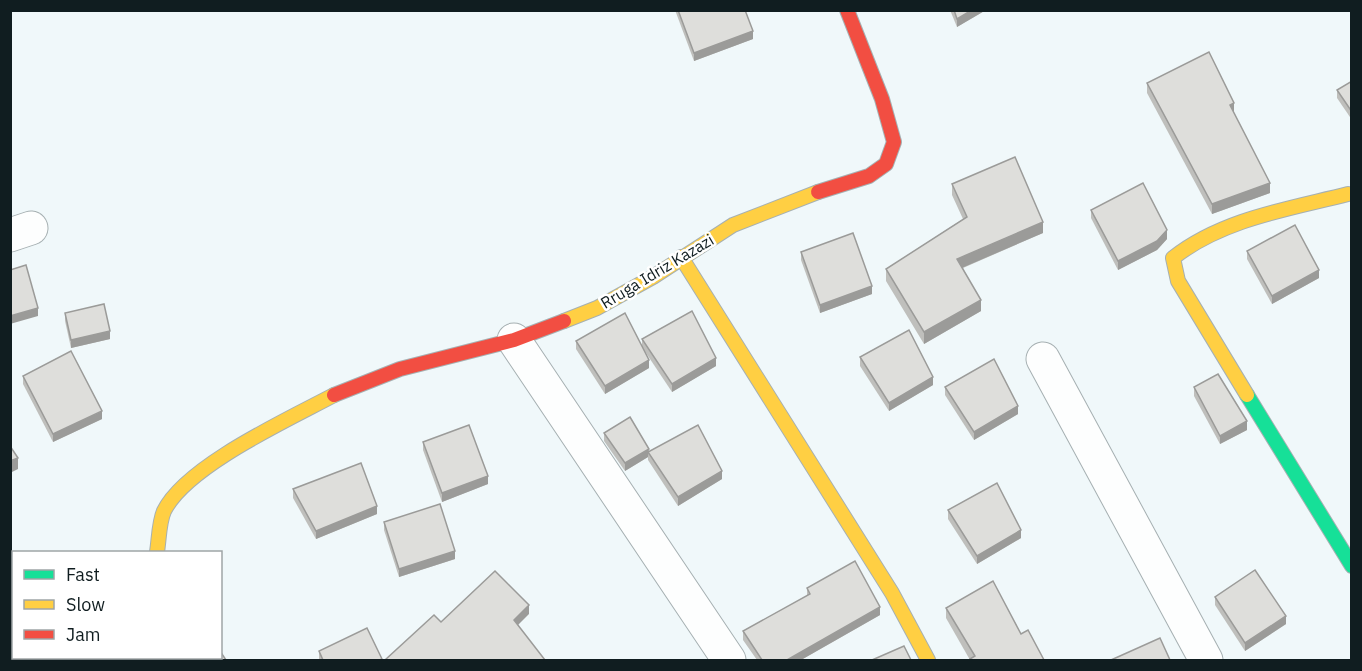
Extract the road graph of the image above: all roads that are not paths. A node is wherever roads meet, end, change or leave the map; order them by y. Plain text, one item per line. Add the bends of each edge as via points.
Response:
1 (847, 10) edge
2 (1348, 194) dead end
3 (681, 257) junction
4 (514, 340) junction
5 (1043, 359) dead end
6 (157, 551) edge
7 (1352, 566) edge
8 (729, 660) edge
9 (928, 660) edge
10 (1206, 660) edge

1 - 3 street, Rruga Idriz Kazazi via 882,99 894,142 886,164 869,176 733,225
2 - 7 street via 1215,232 1184,247 1173,258 1173,267
3 - 4 street, Rruga Idriz Kazazi via 597,308
3 - 9 street via 892,593
4 - 6 street, Rruga Idriz Kazazi via 400,369 344,390 277,425 197,474 173,496 163,513
4 - 8 street
5 - 10 street

